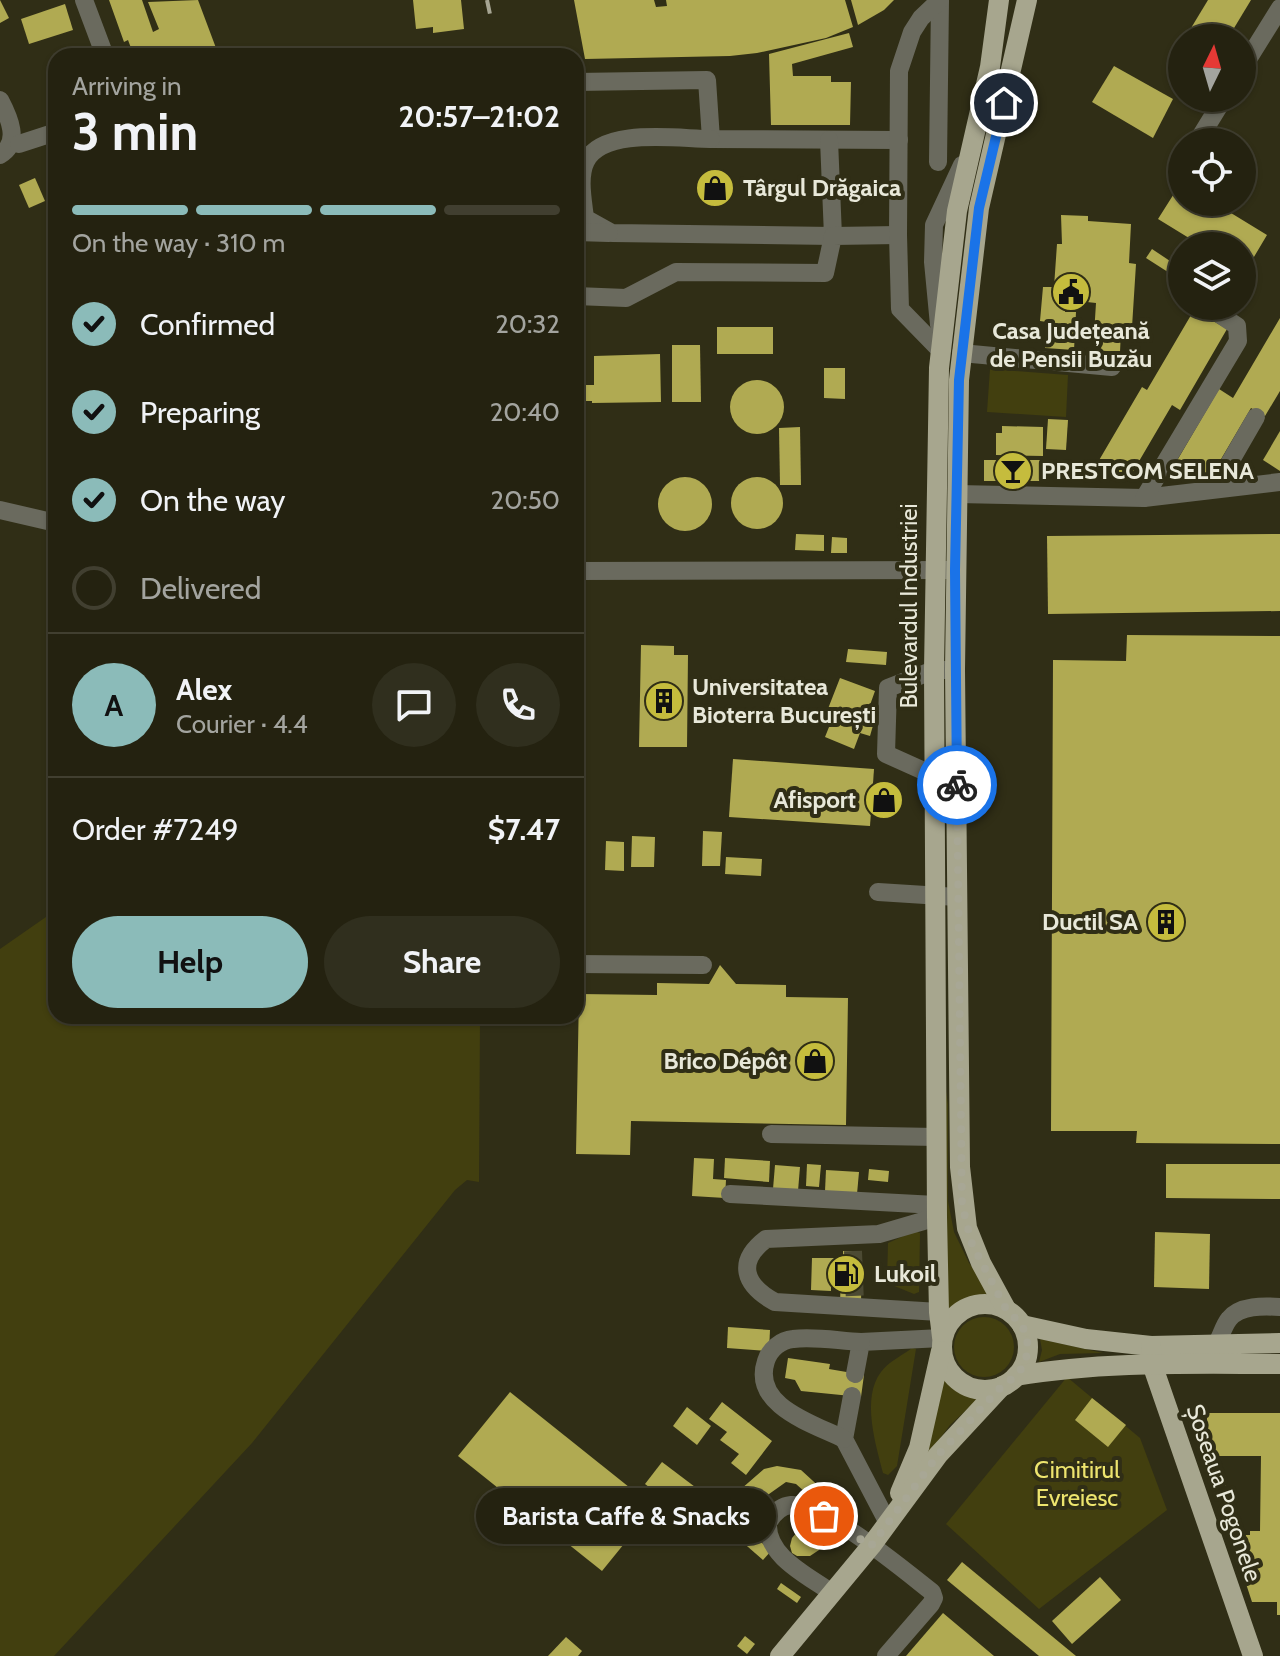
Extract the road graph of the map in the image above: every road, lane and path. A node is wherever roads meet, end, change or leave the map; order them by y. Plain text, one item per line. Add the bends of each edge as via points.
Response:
1 (84, 0) edge
2 (940, 0) edge
3 (999, 0) edge
4 (1027, 0) edge
5 (1280, 8) edge
6 (1256, 47) edge
7 (102, 48) edge
8 (584, 82) edge
9 (0, 100) edge
10 (48, 135) edge
11 (711, 139) junction
12 (829, 140) junction
13 (899, 140) junction
14 (10, 147) edge
15 (938, 162) dead end
16 (584, 169) edge
17 (584, 209) edge
18 (584, 232) edge
19 (612, 233) junction
20 (898, 235) junction
21 (833, 236) junction
22 (584, 296) edge
23 (1228, 320) edge
24 (940, 345) junction
25 (961, 353) junction
26 (1112, 367) dead end
27 (1256, 417) dead end
28 (1280, 482) edge
29 (1215, 488) junction
30 (957, 494) junction
31 (1144, 498) junction
32 (0, 510) edge
33 (48, 521) edge
34 (945, 570) junction
35 (584, 571) edge
36 (934, 670) junction
37 (955, 670) junction
38 (935, 776) junction
39 (878, 892) dead end
40 (936, 896) junction
41 (957, 897) junction
42 (584, 964) edge
43 (703, 965) dead end
44 (771, 1134) dead end
45 (936, 1137) junction
46 (730, 1194) dead end
47 (936, 1211) junction
48 (1280, 1307) edge
49 (1006, 1309) junction
50 (939, 1312) junction
51 (1022, 1325) junction
52 (861, 1342) junction
53 (942, 1342) junction
54 (1217, 1343) junction
55 (1280, 1343) edge
56 (1151, 1355) junction
57 (1280, 1364) edge
58 (855, 1374) dead end
59 (1009, 1381) junction
60 (852, 1396) dead end
61 (844, 1439) junction
62 (888, 1523) junction
63 (871, 1546) junction
64 (832, 1593) junction
65 (780, 1656) edge
66 (886, 1656) edge
67 (1253, 1656) edge

1 - 7 street
2 - 13 street via 921,18 904,49
2 - 15 street
3 - 24 main road, Bulevardul Industriei via 990,67 957,211
4 - 25 main road, Bulevardul Industriei via 979,208
5 - 6 street
8 - 11 street via 707,80
9 - 14 street
10 - 14 street
11 - 12 street
11 - 16 street via 619,139 603,144
12 - 13 street
12 - 21 street
13 - 20 street
17 - 19 street via 585,218
18 - 19 street
19 - 21 street
20 - 21 street
20 - 24 street via 900,309
21 - 22 street via 825,273 676,272 626,298
23 - 31 street via 1237,326 1238,341
24 - 34 main road, Bulevardul Industriei
25 - 26 street
25 - 30 main road, Bulevardul Industriei
27 - 29 street
28 - 29 street
29 - 31 street
30 - 31 street
30 - 34 main road, Bulevardul Industriei
32 - 33 street
34 - 35 street
34 - 36 main road, Bulevardul Industriei
34 - 37 main road, Bulevardul Industriei
36 - 37 street
36 - 38 main road, Bulevardul Industriei
36 - 38 street via 888,688 886,754
37 - 41 main road, Bulevardul Industriei
38 - 40 main road, Bulevardul Industriei
39 - 40 street
40 - 41 street
40 - 45 main road, Bulevardul Industriei
41 - 49 main road, Bulevardul Industriei via 962,1205 972,1244
42 - 43 street
44 - 45 street
45 - 47 main road, Bulevardul Industriei
46 - 47 street
47 - 50 main road, Bulevardul Industriei
47 - 50 street via 853,1243 766,1239 753,1249 747,1274 753,1287 775,1302
48 - 54 street via 1239,1312 1229,1318
49 - 51 main road
49 - 53 main road via 967,1307 955,1315
50 - 53 main road, Bulevardul Industriei
51 - 56 main road
51 - 59 main road via 1028,1351 1024,1365
52 - 53 street
52 - 58 street
52 - 61 street via 793,1339 778,1343 766,1359 763,1379 771,1397 789,1412
53 - 59 main road via 953,1375 963,1384 989,1389
53 - 62 main road via 919,1448
54 - 55 main road
54 - 56 main road
56 - 57 main road
56 - 59 main road
56 - 67 main road, Șoseaua Pogonele
59 - 62 main road via 938,1455
60 - 61 street
61 - 62 street
62 - 63 main road
63 - 64 main road
63 - 64 street via 809,1507 790,1505 771,1517 773,1546
63 - 66 street via 934,1598
64 - 65 main road

